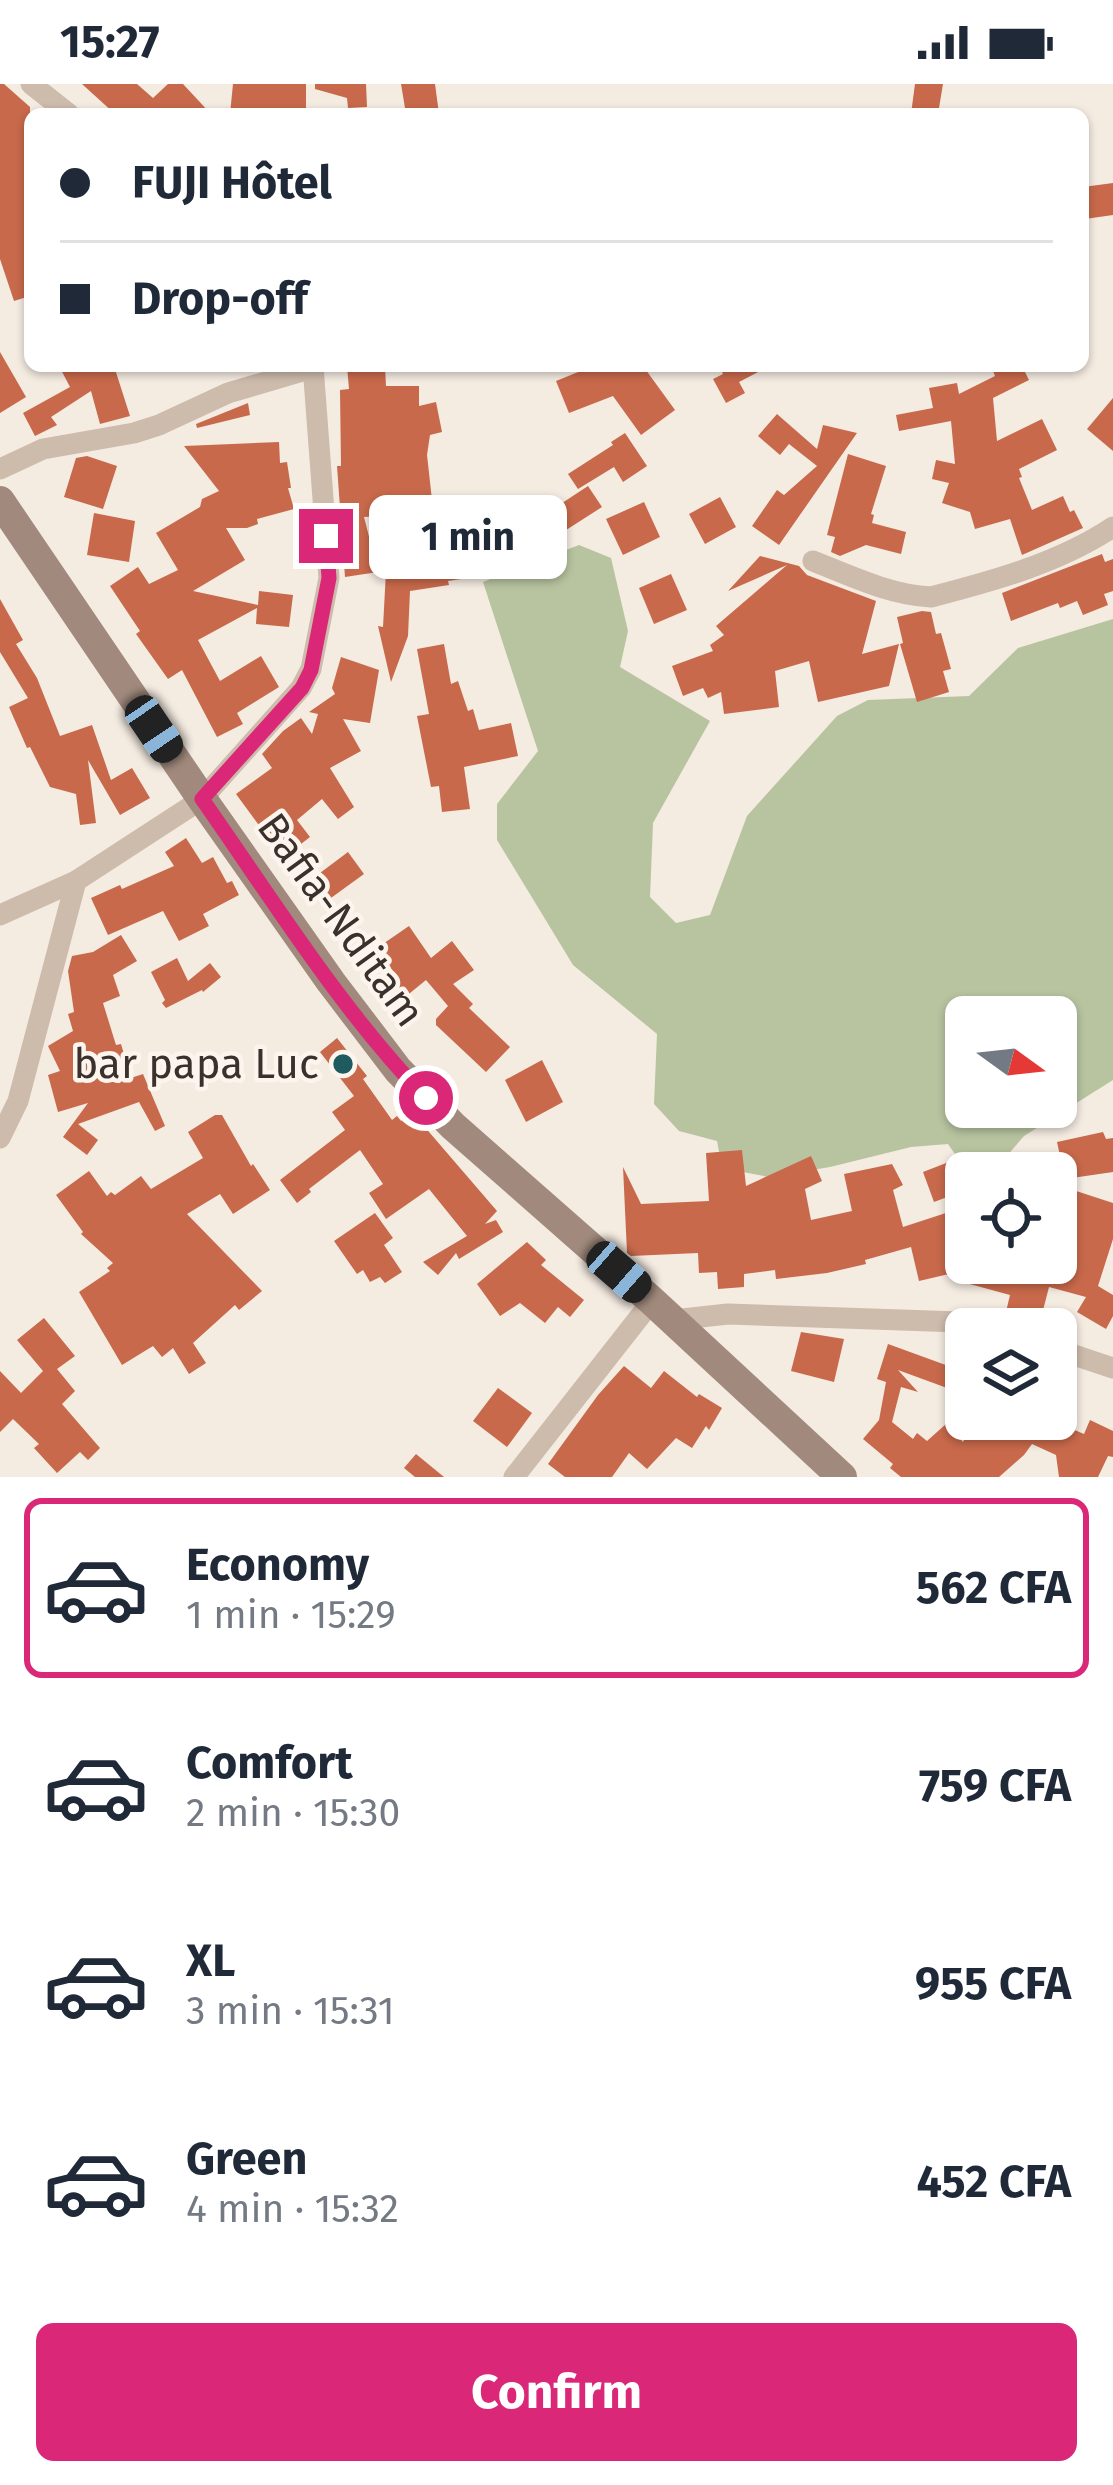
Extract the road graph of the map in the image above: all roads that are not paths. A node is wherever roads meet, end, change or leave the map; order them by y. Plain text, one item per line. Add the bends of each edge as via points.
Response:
1 (31, 84) edge
2 (61, 108) edge
3 (296, 372) edge
4 (313, 372) edge
5 (0, 469) edge
6 (0, 501) edge
7 (1113, 527) edge
8 (813, 561) dead end
9 (202, 799) junction
10 (76, 881) junction
11 (0, 915) edge
12 (0, 1138) edge
13 (663, 1311) junction
14 (945, 1321) edge
15 (1077, 1355) edge
16 (1113, 1368) edge
17 (514, 1477) edge
18 (842, 1477) edge

1 - 2 street
3 - 5 street via 134,434 43,449
4 - 9 street via 329,578 311,670
6 - 9 main road, Bafia-Nditam
7 - 8 street via 1042,562 931,597
9 - 10 street
9 - 13 main road, Bafia-Nditam via 398,1070
10 - 11 street
10 - 12 street via 18,1101
13 - 14 street
13 - 17 street
13 - 18 main road, Bafia-Nditam
15 - 16 street

